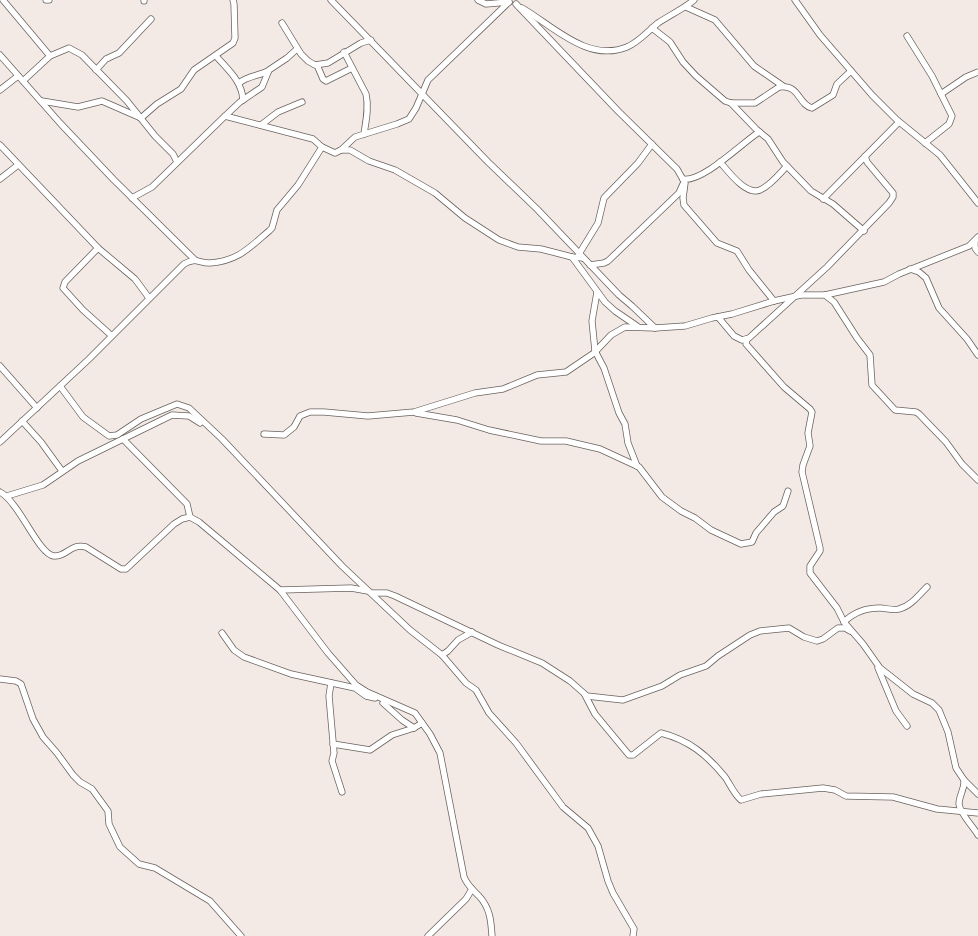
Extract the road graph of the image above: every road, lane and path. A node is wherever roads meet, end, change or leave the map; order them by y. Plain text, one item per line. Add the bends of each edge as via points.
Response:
1 (3, 0) edge
2 (233, 0) edge
3 (331, 0) edge
4 (478, 0) edge
5 (694, 0) edge
6 (795, 0) edge
7 (505, 2) edge
8 (516, 4) junction
9 (686, 7) junction
10 (150, 19) dead end
11 (282, 23) dead end
12 (652, 28) junction
13 (907, 36) dead end
14 (372, 40) junction
15 (297, 49) junction
16 (344, 52) junction
17 (0, 55) edge
18 (50, 56) junction
19 (216, 56) junction
20 (316, 64) junction
21 (352, 68) junction
22 (96, 70) junction
23 (268, 71) junction
24 (851, 71) junction
25 (978, 72) edge
26 (20, 79) junction
27 (239, 83) junction
28 (783, 86) junction
29 (0, 90) edge
30 (422, 92) junction
31 (941, 94) junction
32 (243, 100) junction
33 (42, 101) junction
34 (302, 102) dead end
35 (731, 103) junction
36 (225, 116) junction
37 (141, 118) junction
38 (899, 122) junction
39 (261, 125) junction
40 (759, 132) junction
41 (364, 134) junction
42 (925, 143) junction
43 (652, 144) junction
44 (0, 145) edge
45 (322, 147) junction
46 (341, 150) junction
47 (865, 156) junction
48 (177, 162) junction
49 (720, 162) junction
50 (18, 165) junction
51 (787, 166) junction
52 (0, 180) edge
53 (684, 180) junction
54 (132, 198) junction
55 (823, 199) junction
56 (978, 203) edge
57 (864, 231) junction
58 (976, 239) edge
59 (98, 248) junction
60 (186, 252) junction
61 (978, 252) edge
62 (581, 256) junction
63 (572, 257) junction
64 (195, 260) junction
65 (184, 264) junction
66 (590, 264) junction
67 (910, 269) junction
68 (597, 292) junction
69 (825, 295) junction
70 (149, 298) junction
71 (794, 298) junction
72 (774, 301) junction
73 (718, 317) junction
74 (637, 326) junction
75 (655, 328) junction
76 (112, 336) junction
77 (747, 339) junction
78 (595, 351) junction
79 (978, 355) edge
80 (0, 366) edge
81 (60, 386) junction
82 (37, 408) junction
83 (414, 412) junction
84 (22, 421) junction
85 (264, 434) dead end
86 (123, 439) junction
87 (222, 439) junction
88 (0, 442) edge
89 (637, 466) junction
90 (62, 471) junction
91 (978, 480) edge
92 (788, 491) dead end
93 (0, 492) edge
94 (7, 496) junction
95 (190, 517) junction
96 (927, 587) dead end
97 (280, 590) junction
98 (371, 592) junction
99 (844, 622) junction
100 (472, 632) junction
101 (852, 632) junction
102 (222, 633) dead end
103 (442, 655) junction
104 (874, 659) junction
105 (0, 679) edge
106 (331, 682) junction
107 (586, 695) junction
108 (422, 723) junction
109 (907, 726) dead end
110 (414, 728) junction
111 (333, 744) junction
112 (964, 780) junction
113 (342, 792) dead end
114 (978, 794) edge
115 (962, 811) junction
116 (978, 813) edge
117 (978, 836) edge
118 (472, 889) junction
119 (241, 936) edge
120 (428, 936) edge
121 (492, 936) edge
122 (634, 936) edge

1 - 18 street
2 - 19 street via 234,41
3 - 14 street
4 - 7 street via 486,4
5 - 9 street
6 - 24 street
7 - 8 street
7 - 30 street via 432,75
8 - 12 street via 573,41 594,49 626,47
8 - 43 street
9 - 12 street
9 - 28 street via 715,20 754,66
10 - 22 street via 119,53 106,58
11 - 15 street
12 - 35 street via 670,42 696,76
13 - 31 street
14 - 16 street
14 - 30 street
15 - 20 street via 308,61
15 - 23 street
16 - 20 street via 328,63
16 - 21 street
17 - 26 street
18 - 22 street via 68,48 82,55
18 - 26 street
19 - 27 street
19 - 37 street via 194,70 181,89
20 - 21 street via 326,81
21 - 41 street via 368,101
22 - 37 street
23 - 27 street
23 - 32 street via 262,87
24 - 28 street via 837,84 833,95 812,108 807,107 794,90
24 - 38 street
25 - 31 street
26 - 29 street
26 - 33 street
27 - 32 street
28 - 35 street via 757,102
30 - 41 street via 409,119
30 - 62 street
31 - 42 street via 951,120
32 - 36 street
33 - 37 street via 78,107 102,101
33 - 54 street
34 - 39 street via 278,112
35 - 40 street
36 - 39 street
36 - 48 street
37 - 48 street
38 - 42 street
38 - 47 street
39 - 45 street via 312,139
40 - 49 street
40 - 51 street
41 - 46 street
42 - 56 street via 940,155
43 - 53 street
43 - 62 street via 604,198 598,223
44 - 50 street
45 - 46 street via 333,152
45 - 64 street via 298,185 276,210 272,228 246,252 222,262
46 - 63 street via 350,150 394,170 435,194 499,240 518,247
47 - 55 street
47 - 57 street via 894,195
48 - 54 street via 152,188
49 - 51 street via 735,180 756,191 773,181
49 - 53 street via 693,179
50 - 52 street
50 - 59 street
51 - 55 street
53 - 66 street via 678,193 608,261
53 - 72 street via 684,205 716,243 738,251
54 - 60 street
55 - 57 street
57 - 71 street
58 - 61 street
58 - 67 street via 966,247
59 - 70 street via 135,279
59 - 76 street via 63,288
60 - 64 street
60 - 65 street
62 - 63 street
62 - 66 street
63 - 68 street
64 - 65 street
65 - 70 street
66 - 75 street
67 - 69 street via 888,282
67 - 79 street via 926,278 940,310
68 - 74 street via 609,306
68 - 78 street via 592,321
69 - 71 street
69 - 91 street via 834,302 870,354 874,388 895,410 919,414
70 - 76 street
71 - 72 street
71 - 77 street
72 - 73 street
73 - 75 street via 685,326
73 - 77 street via 734,336
74 - 75 street
74 - 78 street via 622,328
76 - 81 street
77 - 99 street via 746,344 812,414 808,432 810,446 802,472 820,548 809,569
78 - 83 street via 566,372 536,375 503,389
78 - 89 street via 625,424
80 - 82 street
81 - 82 street
81 - 87 street via 83,417 109,436 117,435 142,419 177,404 189,408
82 - 84 street
83 - 85 street via 368,416 310,412 300,416 294,427 284,434
83 - 89 street via 541,441 566,441 600,448
84 - 88 street
84 - 90 street
86 - 87 street via 172,415 189,416
86 - 90 street
86 - 95 street via 187,504
87 - 98 street via 335,559
89 - 92 street via 665,499 711,530 741,544 752,542 774,512 783,506
90 - 94 street via 43,485
93 - 94 street
94 - 95 street via 45,552 57,556 80,545 123,569 174,524
95 - 97 street
96 - 99 street via 902,609 856,612
97 - 98 street via 351,588
97 - 108 street via 356,685 415,713
98 - 100 street via 395,596
98 - 103 street via 410,630
99 - 101 street
100 - 103 street
100 - 107 street via 542,663
101 - 104 street
101 - 107 street via 838,628 817,641 789,628 765,629 750,635 706,666 680,675 662,686 623,700
102 - 106 street via 234,650 244,657 291,674
103 - 122 street via 479,693 489,713 516,743 563,807 588,828 598,846 608,880 634,929
104 - 109 street via 896,711
104 - 112 street via 901,686 940,710 956,768
105 - 119 street via 21,684 43,737 108,811 120,848 139,864 155,868 210,901
106 - 110 street via 376,698
106 - 111 street
107 - 115 street via 595,714 629,755 659,734 682,740 719,771 741,800 761,794 823,788 846,796 894,798 937,809
108 - 110 street
108 - 118 street via 440,753 464,877
110 - 111 street via 392,735 370,750
111 - 113 street via 332,761
112 - 114 street
112 - 115 street via 959,802
115 - 116 street
115 - 117 street
118 - 120 street
118 - 121 street via 490,913

